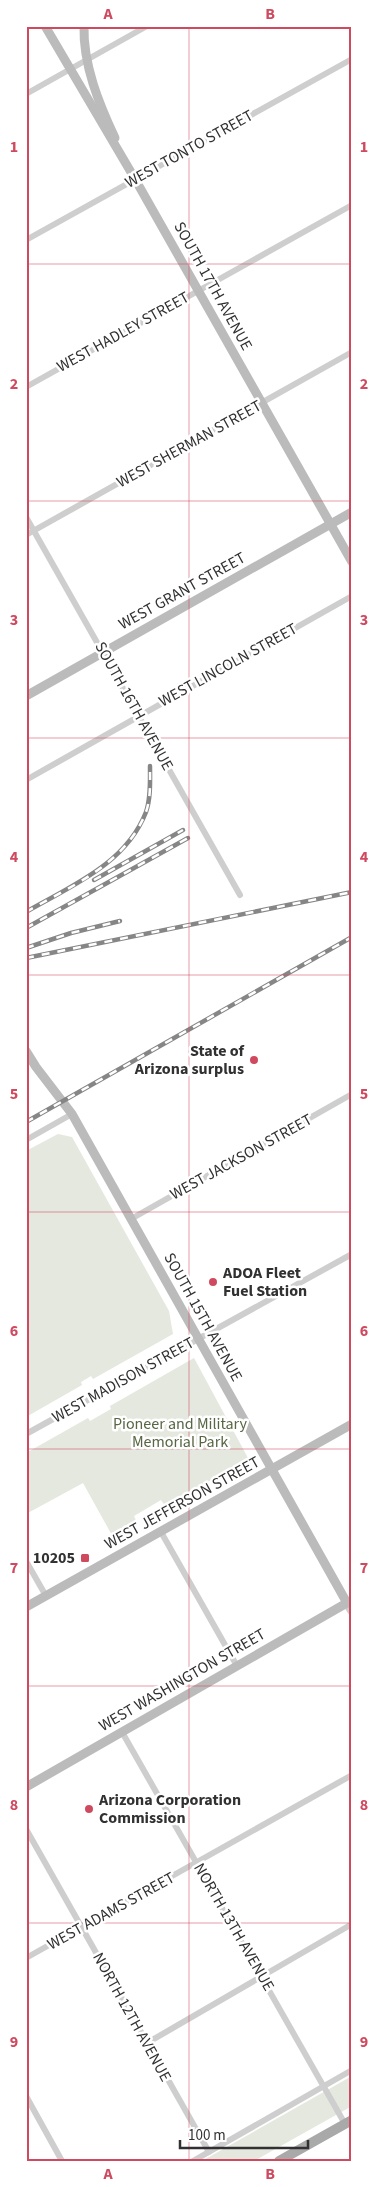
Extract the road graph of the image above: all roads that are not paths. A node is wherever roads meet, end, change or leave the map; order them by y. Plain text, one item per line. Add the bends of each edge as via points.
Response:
1 (46, 26) edge
2 (84, 26) edge
3 (147, 26) edge
4 (352, 59) edge
5 (87, 60) junction
6 (70, 70) junction
7 (26, 94) edge
8 (135, 179) junction
9 (352, 205) edge
10 (26, 240) edge
11 (198, 290) junction
12 (352, 352) edge
13 (26, 387) edge
14 (261, 403) junction
15 (352, 512) edge
16 (26, 517) edge
17 (330, 524) junction
18 (34, 530) junction
19 (26, 535) edge
20 (352, 562) edge
21 (352, 596) edge
22 (104, 652) junction
23 (26, 696) edge
24 (140, 715) junction
25 (26, 780) edge
26 (240, 895) dead end
27 (26, 1051) edge
28 (352, 1094) edge
29 (72, 1114) junction
30 (26, 1140) edge
31 (131, 1219) junction
32 (352, 1254) edge
33 (197, 1339) junction
34 (352, 1424) edge
35 (26, 1434) edge
36 (271, 1470) junction
37 (161, 1532) junction
38 (26, 1561) edge
39 (46, 1596) junction
40 (349, 1601) edge
41 (26, 1607) edge
42 (352, 1611) edge
43 (237, 1666) junction
44 (122, 1732) junction
45 (352, 1775) edge
46 (26, 1787) edge
47 (26, 1829) edge
48 (197, 1862) junction
49 (352, 1924) edge
50 (82, 1927) junction
51 (26, 1958) edge
52 (261, 1976) junction
53 (147, 2042) junction
54 (352, 2070) edge
55 (323, 2086) junction
56 (26, 2096) edge
57 (348, 2122) edge
58 (208, 2152) junction
59 (62, 2161) edge
60 (193, 2161) edge
61 (279, 2161) edge

1 - 6 main road, SOUTH 17TH AVENUE
2 - 5 main road
3 - 5 street
4 - 8 street, WEST TONTO STREET
5 - 6 street
5 - 8 main road via 103,110
6 - 7 street
6 - 8 main road, SOUTH 17TH AVENUE
8 - 10 street, WEST TONTO STREET
8 - 11 main road, SOUTH 17TH AVENUE
9 - 11 street, WEST HADLEY STREET
11 - 13 street, WEST HADLEY STREET
11 - 14 main road, SOUTH 17TH AVENUE
12 - 14 street, WEST SHERMAN STREET
14 - 17 main road, SOUTH 17TH AVENUE
14 - 18 street, WEST SHERMAN STREET
15 - 17 main road, WEST GRANT STREET
16 - 18 street, SOUTH 16TH AVENUE
17 - 20 main road, SOUTH 17TH AVENUE
17 - 22 main road, WEST GRANT STREET
18 - 19 street, WEST SHERMAN STREET
18 - 22 street, SOUTH 16TH AVENUE
21 - 24 street, WEST LINCOLN STREET
22 - 23 main road, WEST GRANT STREET
22 - 24 street, SOUTH 16TH AVENUE
24 - 25 street, WEST LINCOLN STREET
24 - 26 street, SOUTH 16TH AVENUE
27 - 29 main road, SOUTH 15TH AVENUE
28 - 31 street, WEST JACKSON STREET
29 - 30 street
29 - 31 main road, SOUTH 15TH AVENUE
31 - 33 main road, SOUTH 15TH AVENUE
32 - 33 street, WEST MADISON STREET
33 - 35 street, WEST MADISON STREET
33 - 36 main road, SOUTH 15TH AVENUE
34 - 36 main road, WEST JEFFERSON STREET
36 - 37 main road, WEST JEFFERSON STREET
36 - 40 main road, SOUTH 15TH AVENUE
37 - 39 main road, WEST JEFFERSON STREET
37 - 43 street
38 - 39 street
39 - 41 main road, WEST JEFFERSON STREET
40 - 42 street
40 - 43 main road, WEST WASHINGTON STREET
43 - 44 main road, WEST WASHINGTON STREET
44 - 46 main road, WEST WASHINGTON STREET
44 - 48 street, NORTH 13TH AVENUE
45 - 48 street, WEST ADAMS STREET
47 - 50 street, NORTH 12TH AVENUE
48 - 50 street, WEST ADAMS STREET
48 - 52 street, NORTH 13TH AVENUE
49 - 52 street
50 - 51 street, WEST ADAMS STREET
50 - 53 street, NORTH 12TH AVENUE
52 - 53 street
52 - 55 street, NORTH 13TH AVENUE
53 - 58 street, NORTH 12TH AVENUE
54 - 55 street
55 - 57 street, NORTH 13TH AVENUE
55 - 58 street
56 - 59 street
57 - 61 main road
58 - 60 street

